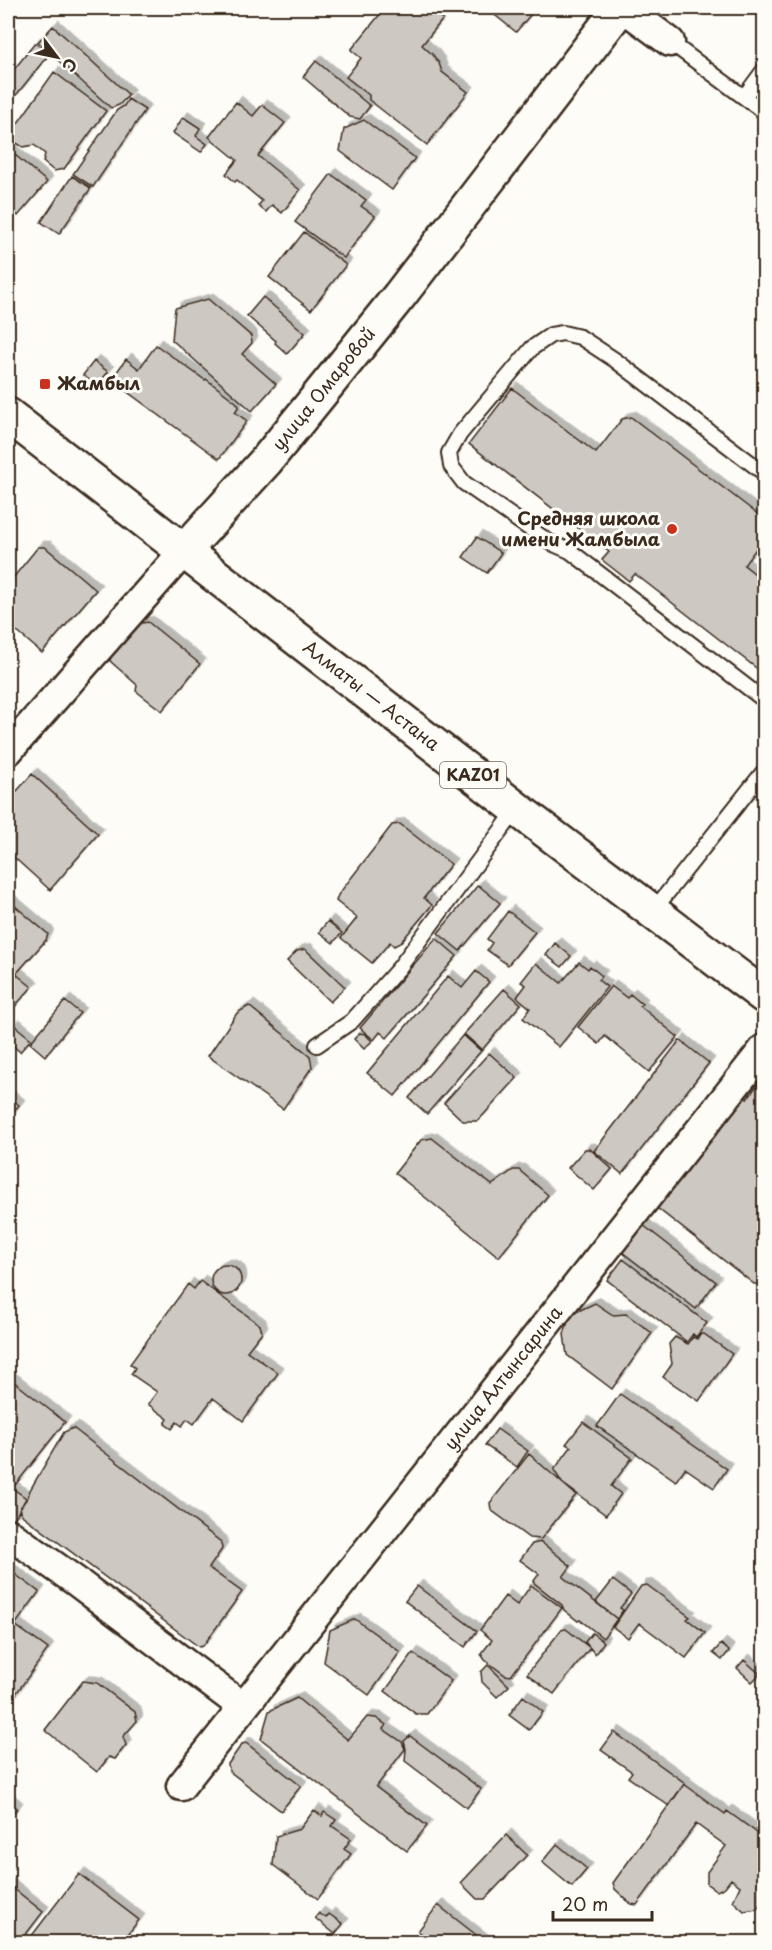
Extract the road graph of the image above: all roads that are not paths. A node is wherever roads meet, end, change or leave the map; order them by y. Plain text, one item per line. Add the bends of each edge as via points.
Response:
1 (622, 8) edge
2 (670, 42) joint
3 (765, 69) edge
4 (744, 97) junction
5 (765, 112) edge
6 (8, 416) edge
7 (765, 473) edge
8 (184, 551) junction
9 (765, 700) edge
10 (8, 752) edge
11 (765, 771) edge
12 (517, 809) junction
13 (653, 911) junction
14 (765, 996) edge
15 (317, 1045) dead end
16 (765, 1048) edge
17 (8, 1533) edge
18 (243, 1707) junction
19 (181, 1786) dead end

1 - 2 street
1 - 8 main road, улица Омаровой via 400,295 266,461
2 - 4 lane
3 - 4 lane
4 - 5 lane
6 - 8 main road, Алматы — Астана / KАZ01
7 - 9 lane via 615,360 580,338 563,333 551,335 532,348 460,434 449,453 451,466 464,483 549,542 570,551
8 - 10 street, улица Омаровой
8 - 12 main road, Алматы — Астана / KАZ01
11 - 13 lane
12 - 13 main road, Алматы — Астана / KАZ01
12 - 15 lane via 399,968 352,1021
13 - 14 main road, Алматы — Астана / KАZ01
16 - 18 street, улица Алтынсарина
17 - 18 street
18 - 19 street, улица Алтынсарина

